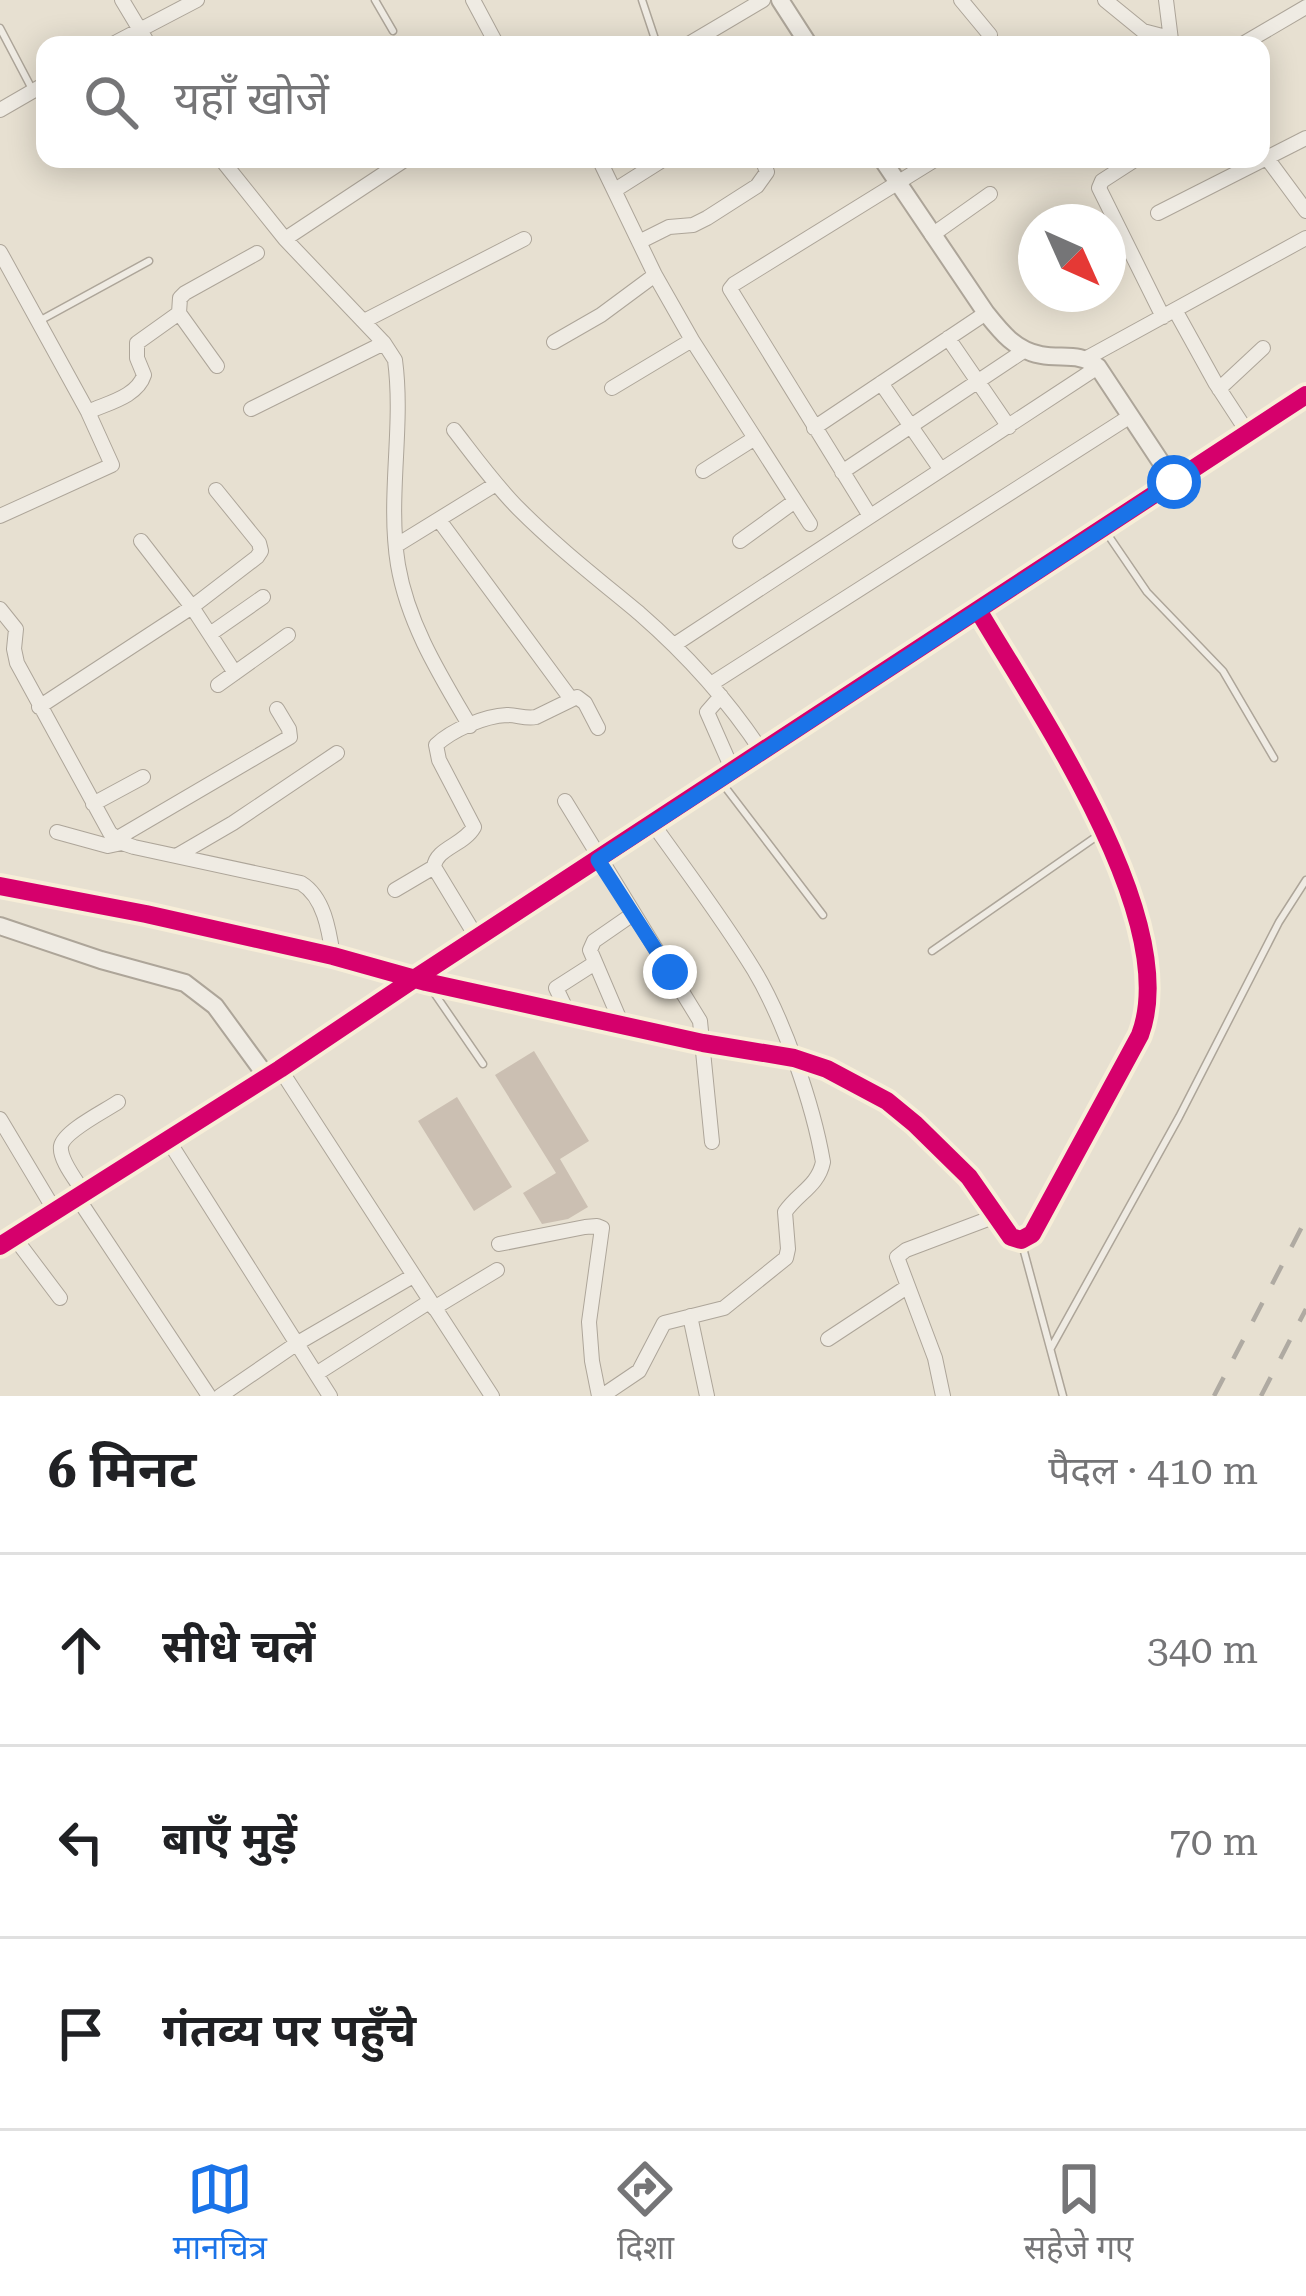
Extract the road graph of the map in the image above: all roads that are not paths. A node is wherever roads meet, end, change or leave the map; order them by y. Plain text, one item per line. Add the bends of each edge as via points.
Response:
1 (122, 0) edge
2 (196, 0) edge
3 (375, 0) edge
4 (473, 0) edge
5 (642, 0) edge
6 (763, 0) edge
7 (780, 0) edge
8 (961, 0) edge
9 (1105, 0) edge
10 (1166, 0) edge
11 (1306, 7) edge
12 (0, 28) edge
13 (139, 28) junction
14 (393, 32) dead end
15 (990, 35) dead end
16 (126, 36) edge
17 (144, 36) edge
18 (491, 36) edge
19 (654, 36) edge
20 (702, 36) edge
21 (803, 36) edge
22 (1152, 36) edge
23 (1163, 36) edge
24 (1256, 36) edge
25 (36, 83) edge
26 (36, 90) edge
27 (0, 110) edge
28 (1306, 138) edge
29 (1270, 152) edge
30 (1270, 161) edge
31 (228, 168) edge
32 (392, 168) edge
33 (604, 168) edge
34 (650, 168) edge
35 (765, 168) edge
36 (888, 168) edge
37 (922, 168) edge
38 (1122, 168) edge
39 (1240, 168) edge
40 (898, 183) junction
41 (615, 190) junction
42 (990, 194) dead end
43 (1306, 212) edge
44 (1158, 213) dead end
45 (932, 235) junction
46 (524, 238) dead end
47 (1306, 238) edge
48 (285, 239) junction
49 (639, 242) junction
50 (0, 252) edge
51 (256, 253) dead end
52 (148, 261) dead end
53 (655, 275) junction
54 (179, 313) junction
55 (986, 313) junction
56 (1169, 314) junction
57 (364, 321) junction
58 (38, 322) junction
59 (948, 338) junction
60 (692, 340) junction
61 (554, 342) dead end
62 (384, 343) junction
63 (1263, 348) dead end
64 (1025, 350) junction
65 (1092, 363) junction
66 (217, 366) dead end
67 (978, 382) junction
68 (880, 383) junction
69 (612, 388) dead end
70 (1219, 388) junction
71 (1306, 395) edge
72 (251, 409) dead end
73 (88, 412) junction
74 (1129, 417) junction
75 (1009, 427) junction
76 (814, 428) junction
77 (912, 428) junction
78 (454, 430) dead end
79 (1248, 433) junction
80 (755, 438) junction
81 (703, 470) dead end
82 (941, 470) junction
83 (842, 472) junction
84 (1174, 482) junction
85 (496, 484) junction
86 (216, 490) dead end
87 (795, 501) junction
88 (0, 516) edge
89 (870, 516) junction
90 (439, 520) junction
91 (810, 524) dead end
92 (1104, 529) junction
93 (141, 541) dead end
94 (740, 541) dead end
95 (397, 545) junction
96 (263, 597) dead end
97 (193, 607) junction
98 (0, 609) edge
99 (978, 610) junction
100 (210, 634) junction
101 (288, 635) dead end
102 (674, 645) junction
103 (235, 673) junction
104 (218, 686) dead end
105 (716, 690) junction
106 (571, 699) junction
107 (39, 707) junction
108 (277, 709) dead end
109 (470, 725) junction
110 (598, 728) dead end
111 (762, 752) junction
112 (337, 753) dead end
113 (1274, 758) dead end
114 (726, 775) junction
115 (143, 777) dead end
116 (565, 801) dead end
117 (93, 804) junction
118 (653, 824) junction
119 (57, 832) dead end
120 (1103, 832) junction
121 (119, 841) junction
122 (178, 855) junction
123 (598, 860) junction
124 (434, 867) junction
125 (1306, 880) edge
126 (0, 886) edge
127 (395, 890) dead end
128 (633, 914) junction
129 (823, 915) dead end
130 (0, 926) edge
131 (477, 938) junction
132 (932, 951) dead end
133 (333, 956) junction
134 (596, 963) junction
135 (420, 980) junction
136 (568, 1013) junction
137 (622, 1025) junction
138 (703, 1043) junction
139 (794, 1058) junction
140 (483, 1064) dead end
141 (274, 1073) junction
142 (118, 1102) dead end
143 (0, 1119) edge
144 (168, 1140) junction
145 (712, 1142) dead end
146 (81, 1195) junction
147 (55, 1211) junction
148 (996, 1216) junction
149 (1021, 1240) junction
150 (7, 1242) edge
151 (499, 1244) dead end
152 (496, 1270) dead end
153 (413, 1276) junction
154 (907, 1287) junction
155 (60, 1298) dead end
156 (432, 1305) junction
157 (690, 1316) junction
158 (829, 1339) dead end
159 (296, 1344) junction
160 (1051, 1348) junction
161 (316, 1374) junction
162 (603, 1395) edge
163 (209, 1396) edge
164 (220, 1396) edge
165 (330, 1396) edge
166 (492, 1396) edge
167 (707, 1396) edge
168 (943, 1396) edge
169 (1063, 1396) edge

1 - 13 street
2 - 13 street
3 - 14 lane
4 - 18 street
5 - 19 lane
6 - 20 street
7 - 21 street
8 - 15 street
9 - 22 street
10 - 23 street
11 - 24 street
12 - 25 lane
13 - 16 street
13 - 17 street
26 - 27 street
28 - 29 street
30 - 43 street
31 - 48 street
32 - 48 street
33 - 41 street
34 - 41 street
35 - 49 street via 757,186 707,218
36 - 40 street
37 - 40 street
38 - 56 street via 1099,188
39 - 44 street
40 - 45 street
40 - 76 street via 730,289
41 - 49 street
42 - 45 street
45 - 55 street
46 - 57 street
47 - 56 street
48 - 57 street
49 - 53 street
50 - 58 street
51 - 54 street via 184,293
52 - 58 lane
53 - 60 street
53 - 61 street
54 - 66 street
54 - 73 street via 137,343 140,386
55 - 59 street
55 - 64 street
56 - 65 street
56 - 70 street
57 - 62 street
58 - 73 street
59 - 67 street
59 - 68 street
60 - 69 street
60 - 80 street
62 - 72 street
62 - 95 street via 397,372
63 - 70 street
64 - 65 street
64 - 67 street
65 - 74 street
65 - 75 street
67 - 75 street
67 - 77 street
68 - 76 street
68 - 77 street
70 - 79 street
71 - 79 street
73 - 88 street via 112,465
74 - 84 street
74 - 105 street
75 - 82 street
76 - 83 street
77 - 82 street
77 - 83 street
78 - 85 street
79 - 84 street
80 - 81 street
80 - 87 street
82 - 89 street
83 - 89 street
84 - 92 street
85 - 90 street
85 - 102 street
86 - 97 street via 261,550
87 - 91 street
87 - 94 street
89 - 102 street
90 - 95 street
90 - 106 street
92 - 99 street
92 - 113 lane via 1147,592 1223,671
93 - 97 street
95 - 109 street via 418,628
96 - 100 street
97 - 100 street
97 - 107 street
98 - 107 street via 16,628 15,657
99 - 111 street
99 - 120 street
100 - 103 street
101 - 103 street
102 - 105 street
103 - 104 street
105 - 111 street
105 - 114 street via 707,712
106 - 109 street via 536,717
106 - 110 street via 582,699
107 - 117 street
108 - 121 street via 290,737
109 - 124 street via 435,750 474,827
111 - 114 street
112 - 122 street
114 - 118 street
114 - 129 lane
115 - 117 street
116 - 123 street
117 - 121 street
118 - 123 street
118 - 139 street via 754,971
119 - 121 street via 108,846
120 - 132 lane
120 - 149 street via 1141,934 1146,1019 1032,1234
121 - 122 street
122 - 133 street via 309,887
123 - 128 street
123 - 131 street
124 - 127 street
124 - 131 street
125 - 160 lane
126 - 133 street
128 - 134 street via 591,945
128 - 138 street via 700,1021
130 - 141 street via 185,983
131 - 135 street
133 - 135 street
134 - 136 street via 556,988
134 - 137 street
135 - 136 street
135 - 140 lane
135 - 141 street
136 - 137 street
137 - 138 street
138 - 139 street
138 - 145 street
139 - 148 street via 887,1101 952,1157
139 - 157 street via 821,1173 785,1212 786,1258 724,1308
141 - 144 street
141 - 153 street
142 - 146 street via 63,1142
143 - 147 street
144 - 146 street
144 - 159 street
146 - 147 street
146 - 163 street
147 - 150 street
148 - 149 street
148 - 154 street via 900,1253
149 - 160 lane
150 - 155 street
151 - 162 street via 602,1228 589,1322
152 - 156 street
153 - 156 street
153 - 159 street
154 - 158 street
154 - 168 street
156 - 161 street
156 - 166 street
157 - 162 street via 664,1323 639,1371
157 - 167 street
159 - 161 street
159 - 164 street
160 - 169 lane
161 - 165 street

